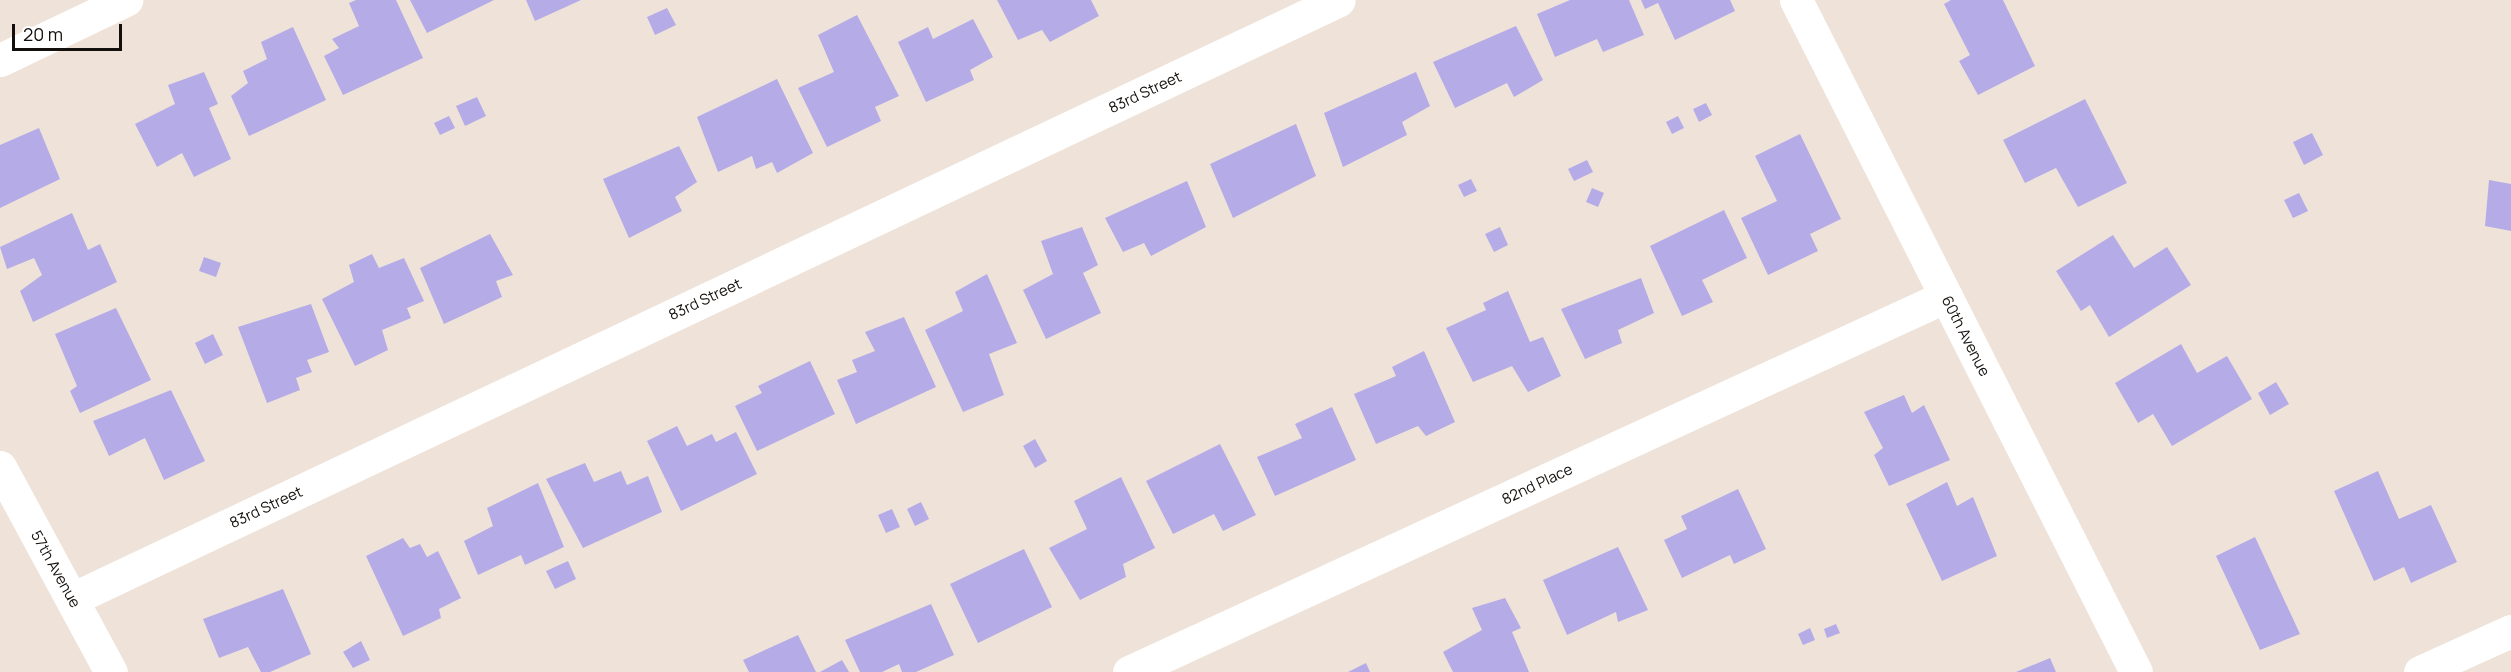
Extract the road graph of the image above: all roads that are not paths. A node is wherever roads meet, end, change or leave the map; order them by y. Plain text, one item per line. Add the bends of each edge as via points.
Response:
1 (126, 0) edge
2 (1339, 0) edge
3 (1796, 0) edge
4 (0, 60) edge
5 (1946, 296) junction
6 (0, 467) edge
7 (72, 599) junction
8 (2511, 631) edge
9 (111, 672) edge
10 (1128, 672) edge
11 (2136, 672) edge
12 (2420, 672) edge

1 - 4 street
2 - 7 street, 83rd Street
3 - 5 street, 60th Avenue
5 - 10 street, 82nd Place
5 - 11 street, 60th Avenue
6 - 7 street, 57th Avenue
7 - 9 street, 57th Avenue
8 - 12 street

